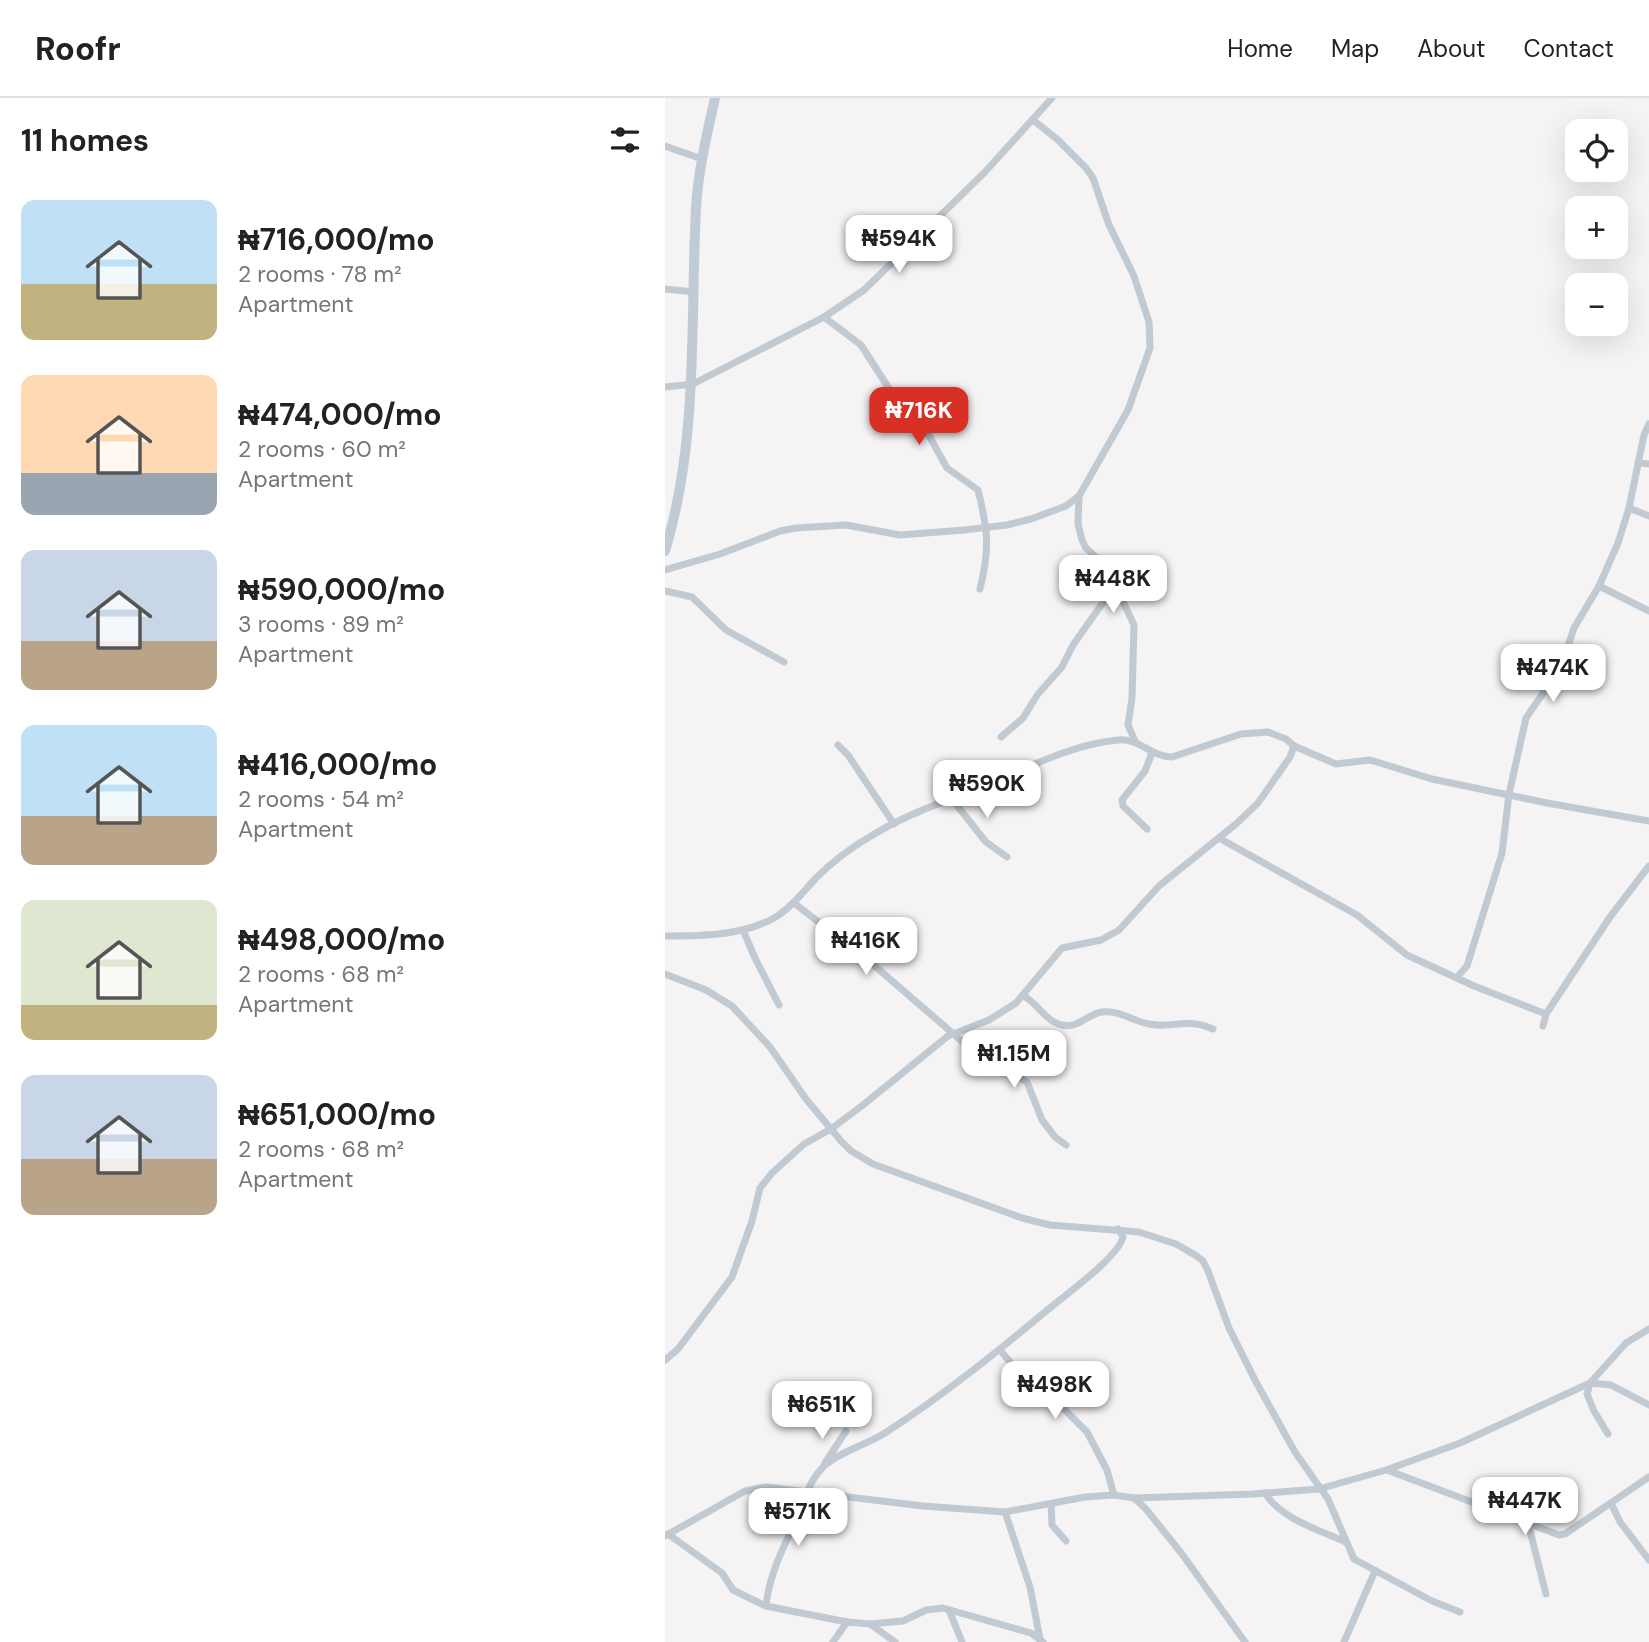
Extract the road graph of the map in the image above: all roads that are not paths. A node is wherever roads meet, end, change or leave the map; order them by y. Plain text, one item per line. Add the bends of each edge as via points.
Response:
1 (715, 98) edge
2 (1052, 98) edge
3 (1033, 120) junction
4 (665, 146) edge
5 (702, 159) junction
6 (665, 289) edge
7 (694, 292) junction
8 (824, 317) junction
9 (692, 384) junction
10 (665, 387) edge
11 (1649, 424) edge
12 (1638, 463) junction
13 (1649, 464) edge
14 (1079, 496) junction
15 (1629, 508) junction
16 (1649, 516) edge
17 (987, 527) junction
18 (665, 551) edge
19 (665, 570) edge
20 (1116, 583) junction
21 (1599, 586) junction
22 (980, 589) dead end
23 (665, 591) edge
24 (1649, 611) edge
25 (784, 662) dead end
26 (1001, 737) dead end
27 (1135, 741) junction
28 (838, 745) dead end
29 (1294, 746) junction
30 (1152, 753) junction
31 (1509, 794) junction
32 (951, 798) junction
33 (1649, 821) edge
34 (894, 824) junction
35 (1146, 829) dead end
36 (1219, 838) junction
37 (1007, 857) dead end
38 (1649, 866) edge
39 (794, 902) junction
40 (743, 930) junction
41 (665, 936) edge
42 (665, 974) edge
43 (1457, 977) junction
44 (1024, 996) junction
45 (779, 1005) dead end
46 (1546, 1014) junction
47 (1543, 1026) dead end
48 (1213, 1029) dead end
49 (953, 1034) junction
50 (831, 1129) junction
51 (1066, 1145) dead end
52 (1117, 1229) junction
53 (1649, 1329) edge
54 (1000, 1350) junction
55 (665, 1360) edge
56 (1590, 1383) junction
57 (1649, 1405) edge
58 (846, 1432) dead end
59 (1608, 1434) dead end
60 (823, 1467) junction
61 (1386, 1470) junction
62 (1649, 1477) edge
63 (1319, 1489) junction
64 (807, 1492) junction
65 (1265, 1493) junction
66 (1114, 1495) junction
67 (1133, 1498) junction
68 (1611, 1503) junction
69 (1051, 1504) junction
70 (1005, 1512) junction
71 (1528, 1523) junction
72 (666, 1535) edge
73 (1066, 1541) dead end
74 (1346, 1542) junction
75 (1649, 1560) edge
76 (1375, 1571) junction
77 (1546, 1594) dead end
78 (766, 1606) junction
79 (949, 1610) junction
80 (1460, 1612) dead end
81 (847, 1622) junction
82 (870, 1623) junction
83 (1042, 1641) edge
84 (834, 1642) edge
85 (895, 1642) edge
86 (962, 1642) edge
87 (1245, 1642) edge
88 (1344, 1642) edge

1 - 5 main road
2 - 3 street
3 - 8 street via 864,290
3 - 14 street via 1093,178 1109,225 1135,276 1149,322 1150,348 1128,410
4 - 5 street
5 - 7 main road
6 - 7 street
7 - 9 main road
8 - 9 street
8 - 17 street via 862,345 890,390 927,432 947,468 978,490
9 - 10 street
9 - 18 main road via 683,472
11 - 12 street
12 - 13 street
12 - 15 street
14 - 17 street via 1051,513
14 - 20 street via 1082,540 1112,572
15 - 16 street
15 - 21 street
17 - 19 street via 900,535 846,526 796,528
17 - 22 street
20 - 26 street via 1062,667 1023,718
20 - 27 street via 1134,625 1128,725
21 - 24 street
21 - 31 street via 1574,628 1561,667 1526,718
23 - 25 street via 692,597 726,630
27 - 30 street
27 - 32 street via 1070,749
28 - 34 street
29 - 30 street via 1278,735 1258,731 1172,757
29 - 31 street via 1336,764 1370,760 1432,779
29 - 36 street via 1258,803
30 - 35 street via 1146,771 1122,800
31 - 33 street
31 - 43 street via 1502,853 1467,966
32 - 34 street
32 - 37 street via 986,842
34 - 39 street via 832,863
36 - 43 street via 1357,915 1408,955
36 - 44 street via 1159,886 1111,936 1062,948
38 - 46 street
39 - 40 street via 776,917
39 - 49 street
40 - 41 street
40 - 45 street
42 - 50 street via 732,1006
43 - 46 street
44 - 48 street via 1054,1022 1066,1026 1111,1012 1145,1024 1197,1023
44 - 49 street via 989,1020
46 - 47 street
49 - 50 street
49 - 51 street via 979,1056 1027,1082 1042,1120
50 - 52 street via 851,1151 873,1164 934,1188 1050,1225
50 - 55 street via 804,1144 764,1180 737,1269
52 - 54 street via 1123,1237 1121,1244 1093,1273
52 - 63 street via 1176,1244 1203,1261 1256,1382
53 - 56 street via 1626,1343
54 - 60 street via 884,1434
54 - 66 street via 1087,1432 1111,1479
56 - 57 street via 1611,1385
56 - 59 street via 1587,1394
56 - 61 street via 1460,1443
58 - 60 street
60 - 64 street
61 - 63 street
61 - 71 street
62 - 68 street
63 - 65 street
63 - 74 street via 1337,1516
64 - 70 street
64 - 72 street via 766,1487 745,1491
64 - 78 street via 773,1573
65 - 67 street
65 - 74 street via 1272,1505
66 - 67 street
66 - 69 street
67 - 87 street via 1182,1554
68 - 71 street via 1559,1535
68 - 75 street
69 - 70 street
69 - 73 street via 1052,1525
70 - 83 street
71 - 77 street
72 - 78 street via 722,1573 733,1590
74 - 76 street via 1354,1559
76 - 80 street
76 - 88 street
78 - 81 street
79 - 82 street via 934,1608 903,1620
79 - 83 street via 1021,1629
79 - 86 street
81 - 82 street
81 - 84 street
82 - 85 street

